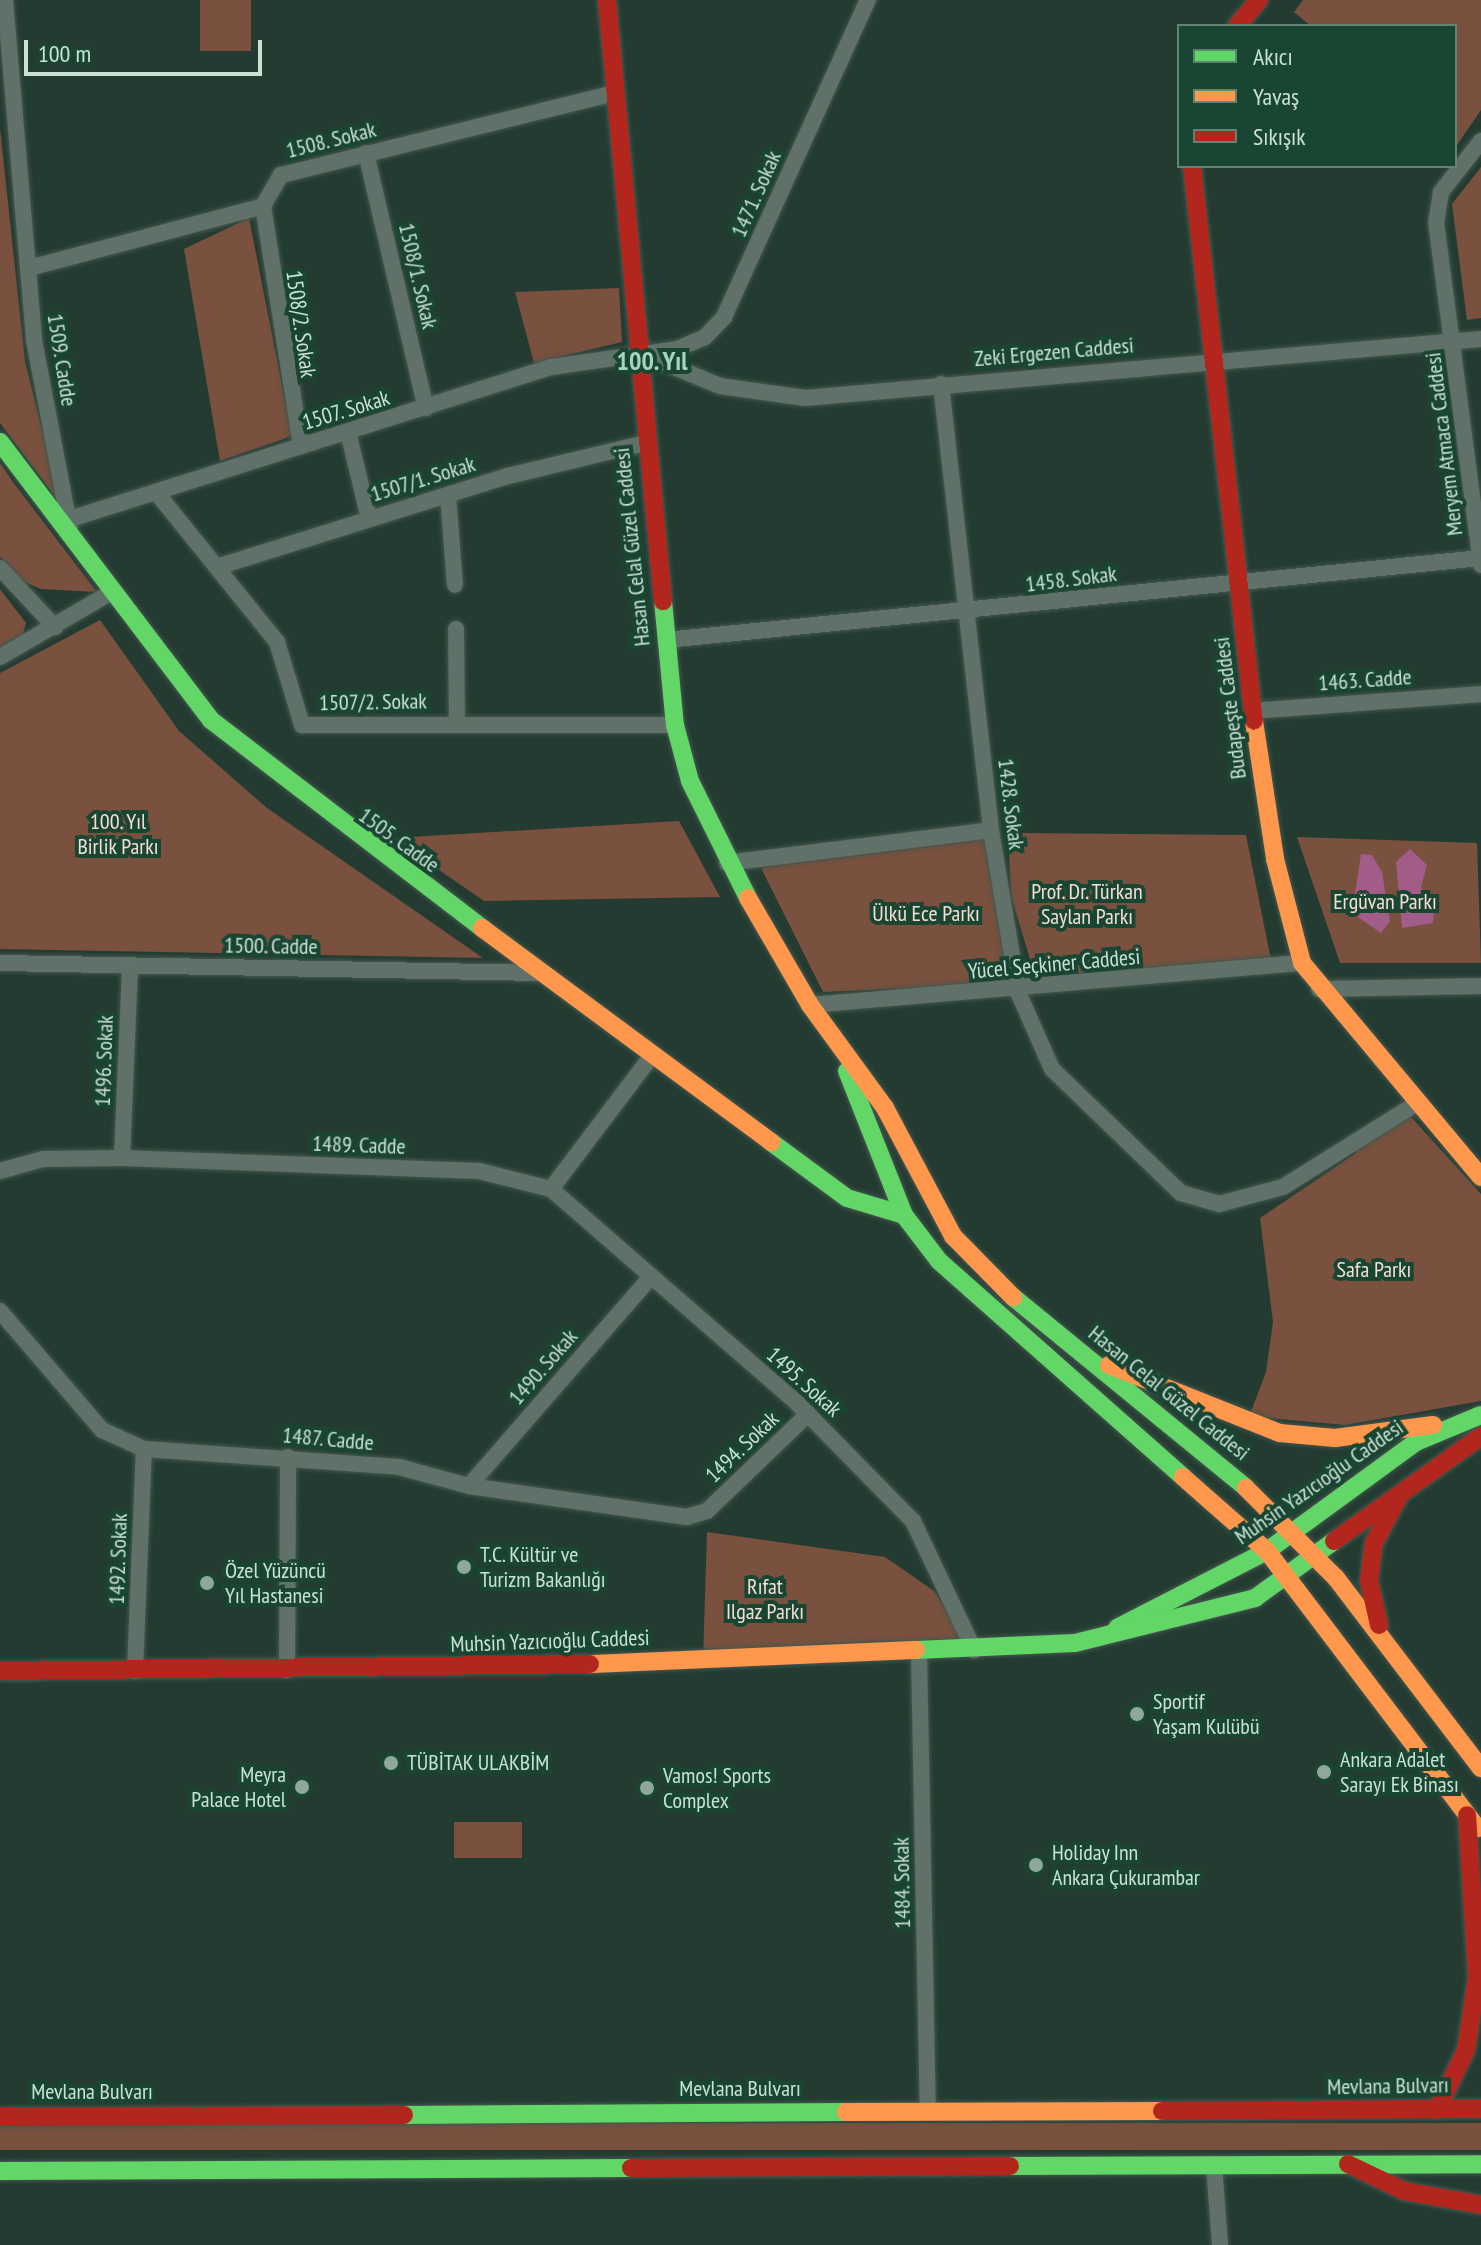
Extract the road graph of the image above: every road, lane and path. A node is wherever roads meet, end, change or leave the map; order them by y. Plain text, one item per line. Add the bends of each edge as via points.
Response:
1 (5, 0) edge
2 (607, 0) edge
3 (868, 0) edge
4 (1259, 0) edge
5 (1239, 24) edge
6 (615, 93) junction
7 (1481, 141) edge
8 (366, 153) junction
9 (1192, 168) edge
10 (263, 206) junction
11 (29, 268) junction
12 (1481, 339) edge
13 (1455, 343) junction
14 (637, 352) junction
15 (1213, 362) junction
16 (941, 384) junction
17 (426, 408) junction
18 (348, 432) junction
19 (0, 442) edge
20 (645, 443) junction
21 (301, 446) junction
22 (156, 492) junction
23 (448, 495) junction
24 (369, 519) junction
25 (70, 526) junction
26 (1480, 558) edge
27 (1481, 565) edge
28 (217, 567) junction
29 (0, 568) edge
30 (1240, 582) junction
31 (455, 585) dead end
32 (110, 593) junction
33 (968, 613) junction
34 (55, 627) junction
35 (456, 629) dead end
36 (666, 640) junction
37 (0, 657) edge
38 (1481, 694) edge
39 (1252, 711) junction
40 (457, 723) junction
41 (675, 725) junction
42 (991, 830) junction
43 (727, 863) junction
44 (0, 963) edge
45 (1302, 963) junction
46 (130, 966) junction
47 (542, 973) junction
48 (1481, 986) edge
49 (1316, 989) junction
50 (1018, 992) junction
51 (810, 1005) junction
52 (839, 1049) junction
53 (650, 1058) junction
54 (1416, 1104) junction
55 (122, 1158) junction
56 (916, 1164) junction
57 (0, 1171) edge
58 (1481, 1177) edge
59 (887, 1178) junction
60 (551, 1189) junction
61 (933, 1195) junction
62 (847, 1198) junction
63 (904, 1215) junction
64 (650, 1278) junction
65 (0, 1311) edge
66 (1082, 1354) junction
67 (808, 1414) junction
68 (1474, 1416) edge
69 (1481, 1436) edge
70 (144, 1449) junction
71 (288, 1457) junction
72 (1405, 1485) junction
73 (469, 1486) junction
74 (707, 1511) joint
75 (1293, 1530) junction
76 (1267, 1551) junction
77 (1315, 1553) junction
78 (1285, 1578) junction
79 (1101, 1638) junction
80 (974, 1650) junction
81 (1392, 1652) junction
82 (919, 1653) junction
83 (287, 1670) junction
84 (0, 1671) edge
85 (135, 1671) junction
86 (1481, 1768) edge
87 (1467, 1815) junction
88 (1481, 1833) edge
89 (1481, 2109) edge
90 (1437, 2110) junction
91 (928, 2111) junction
92 (0, 2117) edge
93 (1348, 2164) junction
94 (1481, 2164) edge
95 (1214, 2165) junction
96 (0, 2171) edge
97 (1481, 2205) edge
98 (1220, 2245) edge

1 - 11 street, 1509. Cadde
2 - 6 main road, Hasan Celal Güzel Caddesi
3 - 14 street, 1471. Sokak via 724,317 705,337 677,349
4 - 5 main road
6 - 8 street, 1508. Sokak
6 - 14 main road, Hasan Celal Güzel Caddesi
7 - 13 street, Meryem Atmaca Caddesi via 1441,192 1436,222
8 - 10 street, 1508. Sokak via 281,175
8 - 17 street, 1508/1. Sokak
9 - 15 main road, Budapeşte Caddesi
10 - 11 street
10 - 21 street, 1508/2. Sokak
11 - 25 street, 1509. Cadde via 37,365
12 - 13 street, Zeki Ergezen Caddesi
13 - 15 street, Zeki Ergezen Caddesi
13 - 26 street, Meryem Atmaca Caddesi
14 - 16 street, Zeki Ergezen Caddesi via 759,394 805,398
14 - 17 street, 1507. Sokak via 551,367
14 - 20 main road, Hasan Celal Güzel Caddesi
15 - 16 street, Zeki Ergezen Caddesi
15 - 30 main road, Budapeşte Caddesi
16 - 33 street, 1428. Sokak
17 - 18 street, 1507. Sokak
18 - 21 street, 1507. Sokak
18 - 24 street
19 - 25 main road, 1505. Cadde
20 - 23 street, 1507/1. Sokak
20 - 36 main road, Hasan Celal Güzel Caddesi
21 - 22 street, 1507. Sokak
22 - 25 street, 1507. Sokak
22 - 28 street, 1507/2. Sokak
23 - 24 street, 1507/1. Sokak
23 - 31 street
24 - 28 street, 1507/1. Sokak
25 - 32 main road, 1505. Cadde
26 - 27 street, Meryem Atmaca Caddesi
26 - 30 street, 1458. Sokak
28 - 40 street, 1507/2. Sokak via 277,642 302,725
29 - 34 street
30 - 33 street, 1458. Sokak
30 - 39 main road, Budapeşte Caddesi
32 - 34 street
32 - 47 main road, 1505. Cadde via 211,720 251,757
33 - 36 street, 1458. Sokak
33 - 42 street, 1428. Sokak
34 - 37 street
35 - 40 street
36 - 41 main road, Hasan Celal Güzel Caddesi
38 - 39 street, 1463. Cadde
39 - 45 main road, Budapeşte Caddesi via 1275,859
40 - 41 street, 1507/2. Sokak via 526,721 585,730
41 - 43 main road, Hasan Celal Güzel Caddesi via 690,781
42 - 43 street
42 - 50 street, 1428. Sokak
43 - 51 main road, Hasan Celal Güzel Caddesi
44 - 46 street, 1500. Cadde
45 - 49 main road, Budapeşte Caddesi
45 - 50 street, Yücel Seçkiner Caddesi
46 - 47 street, 1500. Cadde
46 - 55 street, 1496. Sokak
47 - 53 main road, 1505. Cadde
48 - 49 street
49 - 54 main road, Budapeşte Caddesi
50 - 51 street, Yücel Seçkiner Caddesi
50 - 54 street, 1428. Sokak via 1039,1045 1071,1093 1194,1197 1219,1204 1283,1187
51 - 52 main road, Hasan Celal Güzel Caddesi
52 - 56 main road, Hasan Celal Güzel Caddesi via 885,1108
52 - 59 main road, Hasan Celal Güzel Caddesi
53 - 60 street
53 - 62 main road, 1505. Cadde
54 - 58 main road, Budapeşte Caddesi
55 - 57 street, 1489. Cadde via 43,1159
55 - 60 street, 1489. Cadde via 479,1171
56 - 59 main road
56 - 61 main road, Hasan Celal Güzel Caddesi
59 - 62 main road
59 - 63 main road, Hasan Celal Güzel Caddesi
60 - 64 street, 1495. Sokak
61 - 63 main road
61 - 66 main road, Hasan Celal Güzel Caddesi via 953,1236 1000,1286
62 - 63 main road, 1505. Cadde
63 - 76 main road via 939,1261
64 - 67 street, 1495. Sokak
64 - 73 street, 1490. Sokak
65 - 70 street, 1487. Cadde via 102,1430
66 - 68 main road via 1280,1433 1395,1433
66 - 75 main road, Hasan Celal Güzel Caddesi
67 - 74 street, 1494. Sokak
67 - 80 street, 1495. Sokak via 913,1521
68 - 75 main road, Muhsin Yazıcıoğlu Caddesi via 1416,1442
69 - 72 main road, Muhsin Yazıcıoğlu Caddesi
70 - 71 street, 1487. Cadde
70 - 85 street, 1492. Sokak
71 - 73 street, 1487. Cadde via 399,1467
71 - 83 street
72 - 77 main road, Muhsin Yazıcıoğlu Caddesi
72 - 81 main road via 1374,1543 1369,1581 1371,1608
73 - 74 street, 1487. Cadde via 687,1517
75 - 76 main road, Muhsin Yazıcıoğlu Caddesi
75 - 77 main road, Hasan Celal Güzel Caddesi
76 - 78 main road
76 - 79 main road, Muhsin Yazıcıoğlu Caddesi
77 - 78 main road, Muhsin Yazıcıoğlu Caddesi
77 - 81 main road, Hasan Celal Güzel Caddesi
78 - 79 main road, Muhsin Yazıcıoğlu Caddesi via 1255,1598
78 - 87 main road
79 - 80 main road, Muhsin Yazıcıoğlu Caddesi
80 - 82 main road, Muhsin Yazıcıoğlu Caddesi
81 - 86 main road, Hasan Celal Güzel Caddesi
82 - 83 main road, Muhsin Yazıcıoğlu Caddesi
82 - 91 street, 1484. Sokak
83 - 85 main road, Muhsin Yazıcıoğlu Caddesi
84 - 85 main road, Muhsin Yazıcıoğlu Caddesi
87 - 88 main road
87 - 90 main road via 1477,1977 1466,2050
89 - 90 main road, Mevlana Bulvarı
90 - 91 main road, Mevlana Bulvarı
91 - 92 main road, Mevlana Bulvarı
93 - 94 main road
93 - 95 main road
93 - 97 main road via 1404,2191
95 - 96 main road
95 - 98 street

